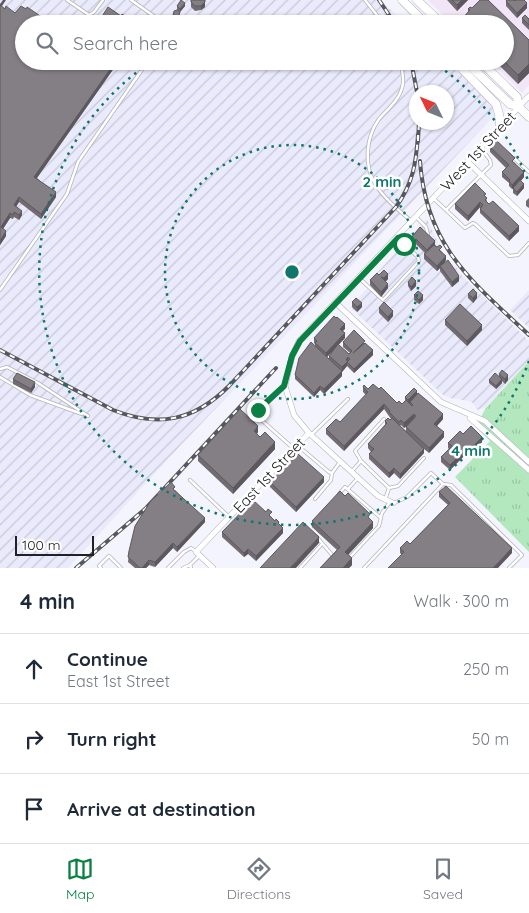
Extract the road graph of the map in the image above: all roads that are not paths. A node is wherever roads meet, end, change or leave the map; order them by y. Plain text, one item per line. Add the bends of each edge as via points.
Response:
1 (67, 0) edge
2 (103, 0) edge
3 (131, 0) edge
4 (365, 0) edge
5 (402, 0) edge
6 (417, 0) edge
7 (152, 15) edge
8 (378, 15) edge
9 (417, 15) edge
10 (433, 15) edge
11 (142, 70) edge
12 (403, 70) edge
13 (463, 70) edge
14 (474, 70) edge
15 (489, 70) edge
16 (529, 96) edge
17 (518, 107) junction
18 (529, 117) edge
19 (500, 127) junction
20 (491, 136) junction
21 (498, 142) edge
22 (480, 148) junction
23 (510, 154) edge
24 (468, 162) junction
25 (529, 172) edge
26 (481, 175) junction
27 (434, 199) junction
28 (446, 210) junction
29 (414, 220) junction
30 (529, 221) edge
31 (428, 235) edge
32 (398, 238) junction
33 (529, 243) edge
34 (359, 278) junction
35 (0, 290) edge
36 (336, 302) junction
37 (360, 325) junction
38 (354, 331) edge
39 (0, 369) edge
40 (0, 377) edge
41 (284, 386) junction
42 (348, 399) dead end
43 (464, 414) junction
44 (384, 420) edge
45 (310, 434) junction
46 (295, 447) junction
47 (424, 458) dead end
48 (361, 461) junction
49 (340, 462) junction
50 (529, 462) edge
51 (529, 470) edge
52 (351, 472) junction
53 (332, 473) junction
54 (358, 478) junction
55 (190, 480) dead end
56 (442, 484) junction
57 (389, 488) junction
58 (348, 490) junction
59 (315, 499) dead end
60 (333, 500) edge
61 (389, 502) junction
62 (229, 517) junction
63 (380, 518) junction
64 (314, 534) edge
65 (322, 544) junction
66 (198, 554) junction
67 (351, 556) edge
68 (328, 562) edge
69 (190, 567) edge
70 (101, 568) edge
71 (121, 568) edge
72 (168, 568) edge
73 (183, 568) edge
74 (213, 568) edge
75 (300, 568) edge
76 (364, 568) edge
77 (509, 568) edge

1 - 2 lane via 89,15
3 - 7 lane
4 - 8 lane
5 - 9 main road
6 - 10 main road
11 - 35 lane via 74,168 67,194
12 - 29 lane via 403,88 378,121 369,141 368,163 375,184 387,199
13 - 19 main road via 496,104
14 - 17 main road via 510,104
15 - 17 main road via 517,97
16 - 17 street, West 1st Street
17 - 18 main road
17 - 19 street, West 1st Street
19 - 20 street, West 1st Street
20 - 21 lane
20 - 22 street, West 1st Street
22 - 24 street, West 1st Street
22 - 26 lane via 491,162
23 - 25 lane
24 - 26 street
24 - 27 street, West 1st Street
26 - 28 lane
26 - 30 street
27 - 28 lane
27 - 29 street, West 1st Street
28 - 33 lane via 465,228 475,224 509,256 518,255
29 - 31 lane via 426,227
29 - 32 street
32 - 34 street
32 - 34 lane via 418,257 419,262 389,294 380,299
34 - 36 street
36 - 37 street
36 - 41 street via 300,341 292,356
37 - 38 lane
37 - 43 street via 441,402
39 - 40 lane via 7,367 38,383 88,416 30,395
41 - 45 street, East 1st Street via 294,415
41 - 46 lane via 258,410 257,416
42 - 45 lane
43 - 50 street via 485,422
43 - 51 street
44 - 48 lane via 355,451
45 - 46 street, East 1st Street
45 - 49 street
46 - 53 lane
46 - 62 street, East 1st Street
47 - 57 lane via 398,486
48 - 52 lane
48 - 57 lane
49 - 52 street
49 - 53 lane
52 - 54 street
53 - 59 lane via 331,480
54 - 58 lane
54 - 61 street
55 - 62 lane
56 - 61 lane via 432,473 407,497
56 - 76 lane
56 - 77 lane via 451,485 522,555
57 - 61 lane
58 - 60 lane via 345,487
58 - 63 lane
61 - 63 lane
62 - 66 street, East 1st Street
63 - 67 lane via 379,526
64 - 65 lane
65 - 68 lane via 334,556
65 - 75 lane
66 - 69 lane
66 - 72 lane via 191,548
66 - 74 street
69 - 73 lane
70 - 71 lane via 99,566 108,556

